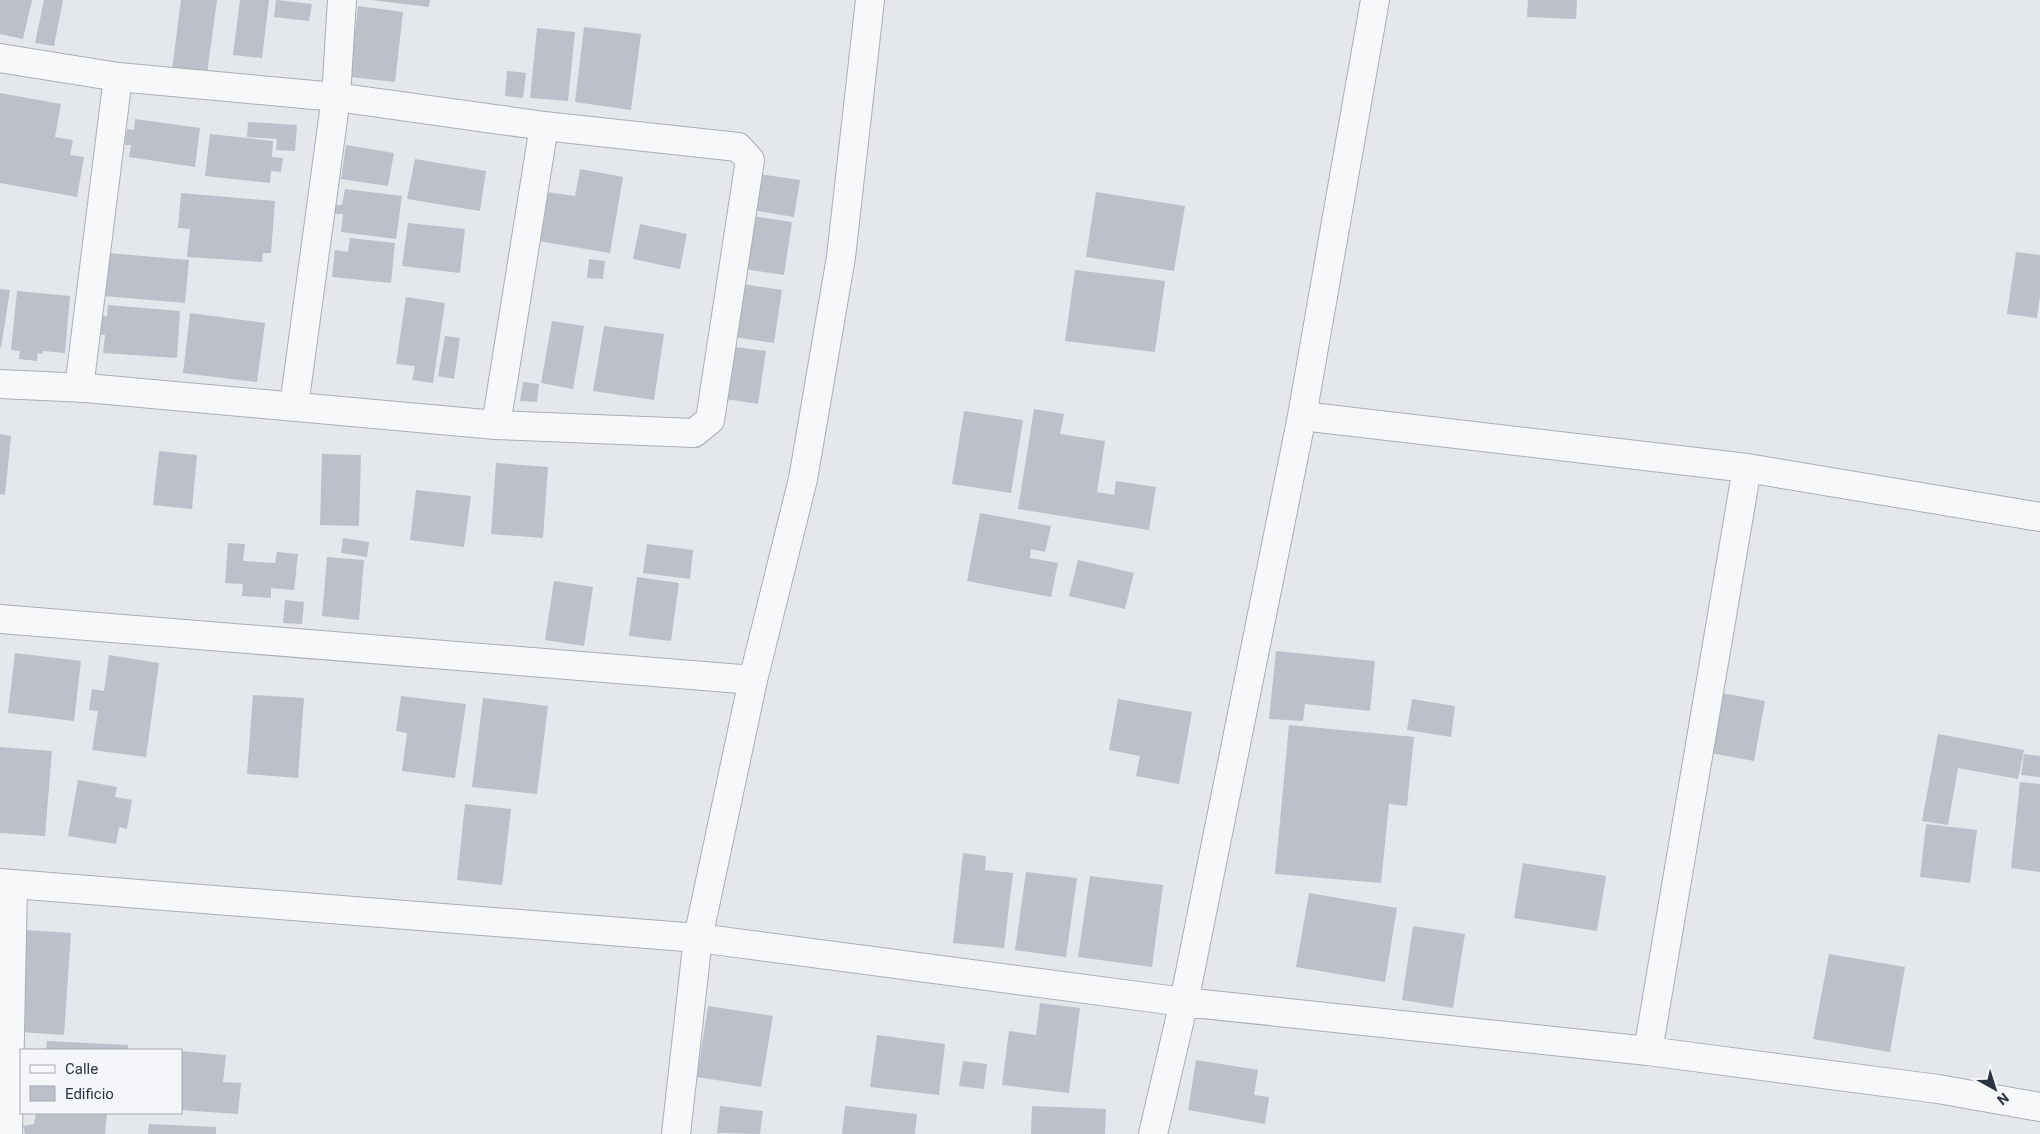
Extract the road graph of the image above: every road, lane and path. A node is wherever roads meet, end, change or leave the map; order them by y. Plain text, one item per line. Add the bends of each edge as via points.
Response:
1 (342, 0) edge
2 (870, 0) edge
3 (1375, 0) edge
4 (0, 58) edge
5 (118, 77) junction
6 (336, 97) junction
7 (544, 126) junction
8 (0, 384) edge
9 (79, 388) junction
10 (294, 406) junction
11 (1302, 416) junction
12 (496, 425) junction
13 (1746, 468) junction
14 (2040, 517) edge
15 (0, 619) edge
16 (753, 680) junction
17 (7, 883) edge
18 (698, 938) junction
19 (1184, 1002) junction
20 (1648, 1051) junction
21 (2040, 1107) edge
22 (8, 1134) edge
23 (676, 1134) edge
24 (1153, 1134) edge

1 - 6 street
2 - 16 street via 841,257 803,480
3 - 11 street
4 - 5 street
5 - 6 street
5 - 9 street
6 - 7 street
6 - 10 street
7 - 12 street
7 - 12 street via 738,147 750,160 710,420 694,433
8 - 9 street
9 - 10 street
10 - 12 street
11 - 13 street
11 - 19 street
13 - 14 street
13 - 20 street
15 - 16 street
16 - 18 street
17 - 18 street
17 - 22 street
18 - 19 street
18 - 23 street
19 - 20 street
19 - 24 street
20 - 21 street via 1938,1089

